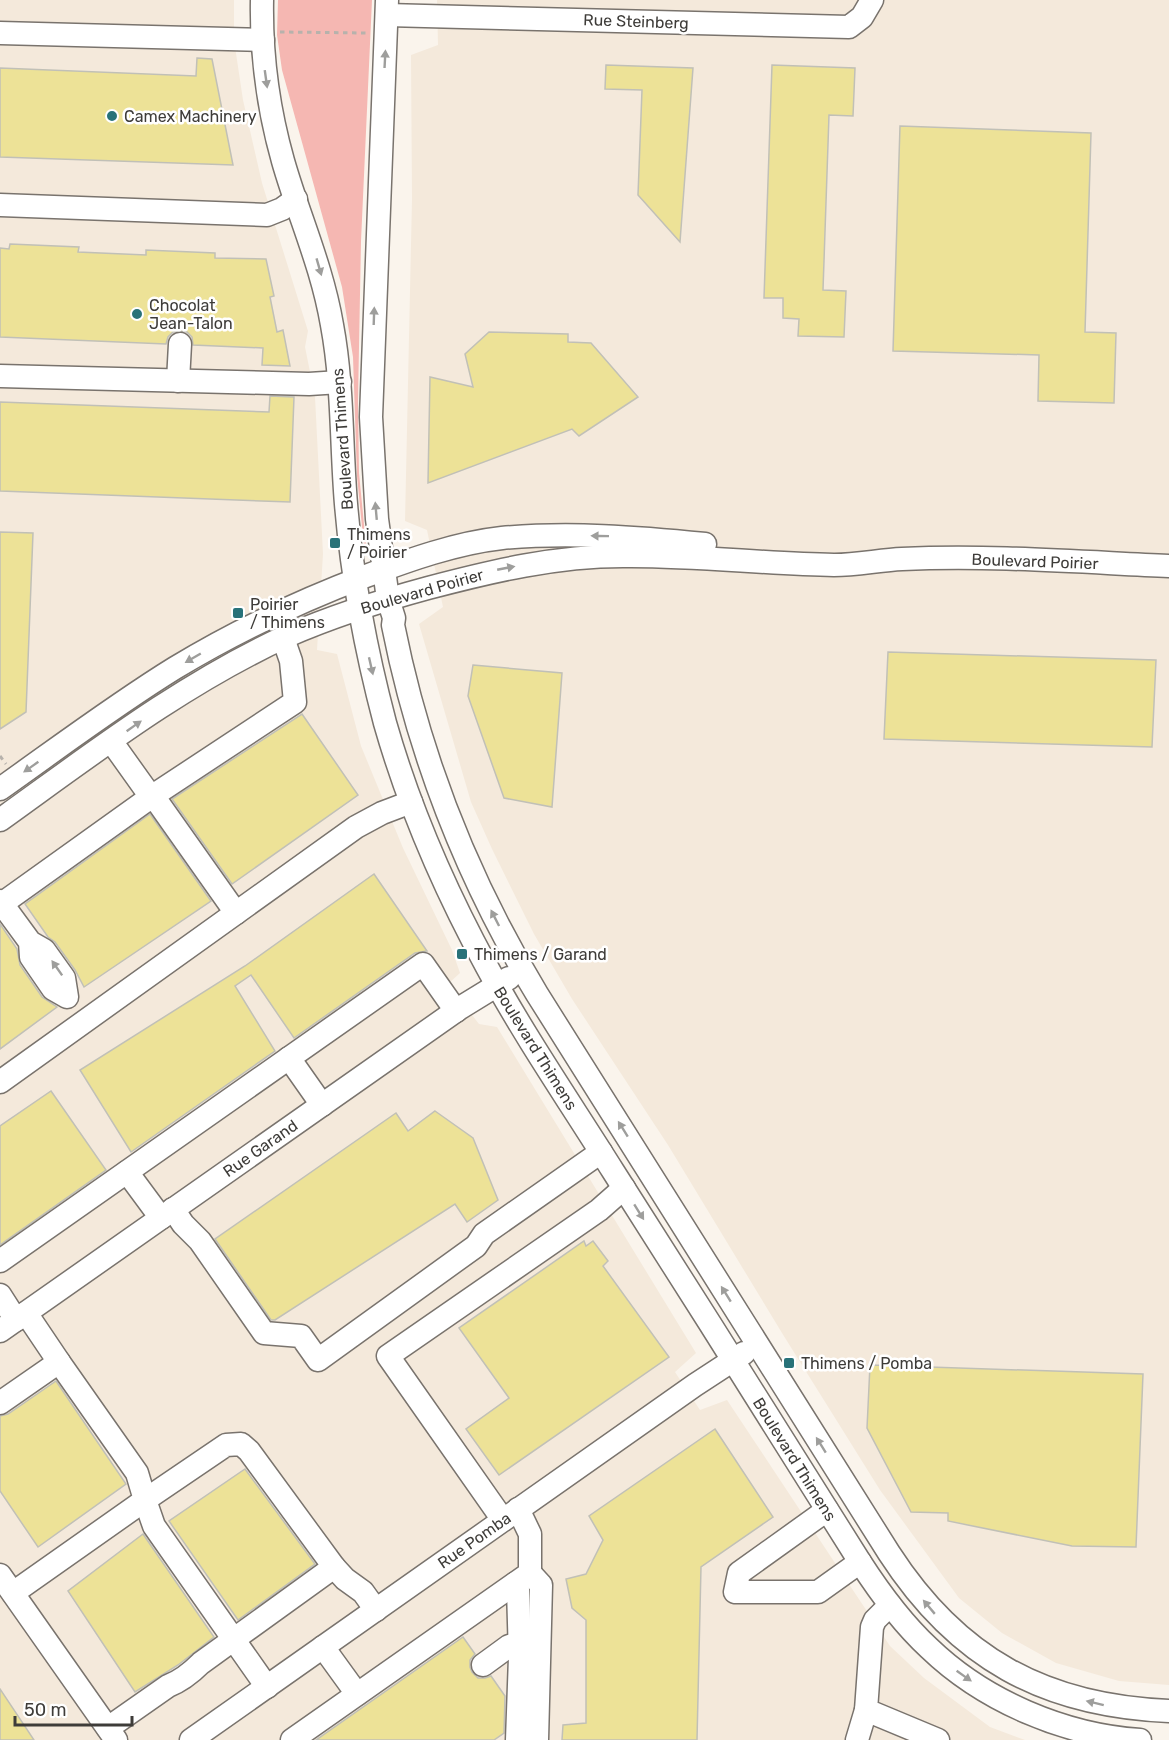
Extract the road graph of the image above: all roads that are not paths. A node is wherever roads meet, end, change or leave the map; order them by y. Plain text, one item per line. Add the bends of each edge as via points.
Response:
1 (262, 0) edge
2 (872, 0) edge
3 (383, 16) edge
4 (0, 33) edge
5 (268, 36) junction
6 (296, 199) junction
7 (0, 205) edge
8 (180, 344) dead end
9 (0, 376) edge
10 (178, 381) junction
11 (340, 382) junction
12 (901, 559) junction
13 (1169, 566) edge
14 (384, 569) junction
15 (356, 580) junction
16 (388, 599) junction
17 (360, 608) junction
18 (283, 638) junction
19 (111, 741) junction
20 (0, 789) edge
21 (151, 797) junction
22 (411, 802) junction
23 (0, 820) edge
24 (1, 903) edge
25 (236, 913) junction
26 (523, 970) junction
27 (496, 985) junction
28 (456, 1011) junction
29 (84, 1022) junction
30 (289, 1058) junction
31 (0, 1082) edge
32 (322, 1105) junction
33 (601, 1152) junction
34 (127, 1172) junction
35 (624, 1188) junction
36 (167, 1214) junction
37 (0, 1261) edge
38 (0, 1295) edge
39 (14, 1321) edge
40 (758, 1344) junction
41 (732, 1360) junction
42 (59, 1362) junction
43 (0, 1403) edge
44 (145, 1500) junction
45 (827, 1510) junction
46 (510, 1514) junction
47 (860, 1562) junction
48 (334, 1567) junction
49 (523, 1578) junction
50 (6, 1584) edge
51 (890, 1605) junction
52 (376, 1610) junction
53 (232, 1640) junction
54 (520, 1643) junction
55 (323, 1647) junction
56 (483, 1665) dead end
57 (267, 1687) junction
58 (357, 1694) junction
59 (866, 1710) junction
60 (1161, 1711) edge
61 (1060, 1732) edge
62 (112, 1734) edge
63 (191, 1740) edge
64 (292, 1740) edge
65 (516, 1740) edge
66 (537, 1740) edge
67 (857, 1740) edge
68 (938, 1740) edge
69 (1140, 1740) edge
70 (1151, 1740) edge

1 - 5 street, Boulevard Thimens
2 - 3 street, Rue Steinberg via 862,17 849,27
14 -> 3 street, Boulevard Thimens via 375,496 371,409
4 - 5 street
5 -> 6 street, Boulevard Thimens via 265,70 274,126
6 - 7 street via 267,215
6 -> 11 street, Boulevard Thimens via 327,298
8 - 10 street
9 - 10 street
10 - 11 street
11 - 15 street, Boulevard Thimens via 346,501
12 - 13 street, Boulevard Poirier
12 -> 14 street, Boulevard Poirier via 622,536 566,536 501,538 447,549
16 -> 12 street, Boulevard Poirier via 505,568 593,557 668,556 840,565
14 - 15 street, Boulevard Poirier
14 - 16 street, Boulevard Thimens
15 - 17 street, Boulevard Thimens
15 -> 20 street, Boulevard Poirier via 283,610 192,658
16 - 17 street, Boulevard Poirier
26 -> 16 street, Boulevard Thimens via 472,873 431,769 405,680
17 - 18 street, Boulevard Poirier
17 -> 22 street, Boulevard Thimens via 376,689
19 -> 18 street, Boulevard Poirier via 198,684
18 - 21 street via 291,662 295,702
19 - 21 street
19 - 23 street, Boulevard Poirier
21 - 24 street
21 - 25 street
22 - 25 street via 357,827
22 - 27 street, Boulevard Thimens via 449,891
24 - 29 street via 30,942 31,957 53,989 67,997
25 - 29 street
26 - 27 street, Rue Garand
40 -> 26 street, Boulevard Thimens
27 - 28 street, Rue Garand
27 - 33 street, Boulevard Thimens
28 - 30 street via 423,964
28 - 32 street, Rue Garand
29 - 31 street
30 - 32 street
30 - 34 street
32 - 36 street, Rue Garand
33 - 35 street, Boulevard Thimens
33 - 36 street via 484,1234 476,1246 318,1360 301,1336 264,1333 200,1241
34 - 36 street
34 - 37 street
35 -> 41 street, Boulevard Thimens
35 - 46 street via 599,1210 388,1356
36 - 39 street, Rue Garand
38 - 39 street
39 - 42 street
40 - 41 street, Rue Pomba
60 -> 40 street, Boulevard Thimens via 1104,1705 1042,1687 1005,1668 953,1632 899,1569
41 - 45 street, Boulevard Thimens
41 - 46 street, Rue Pomba
42 - 43 street
42 - 44 street via 137,1473
44 - 48 street via 226,1445 241,1444
44 - 50 street
44 - 53 street via 154,1526
45 - 47 street, Boulevard Thimens
45 - 47 street via 739,1573 735,1592 818,1592
46 - 49 street via 530,1534
46 - 52 street, Rue Pomba
47 - 51 street, Boulevard Thimens
48 - 52 street via 363,1592
48 - 53 street
49 - 54 street via 518,1589
49 - 58 street
49 - 66 street via 541,1585
50 - 62 street
51 - 59 street via 872,1627
51 -> 61 street, Boulevard Thimens via 930,1649 974,1684
52 - 55 street, Rue Pomba
53 - 57 street
53 - 62 street via 168,1686
54 - 56 street
54 - 65 street
55 - 57 street, Rue Pomba
55 - 58 street
57 - 63 street, Rue Pomba
58 - 64 street
59 - 67 street
59 - 68 street
60 - 70 street
61 - 69 street, Boulevard Thimens

